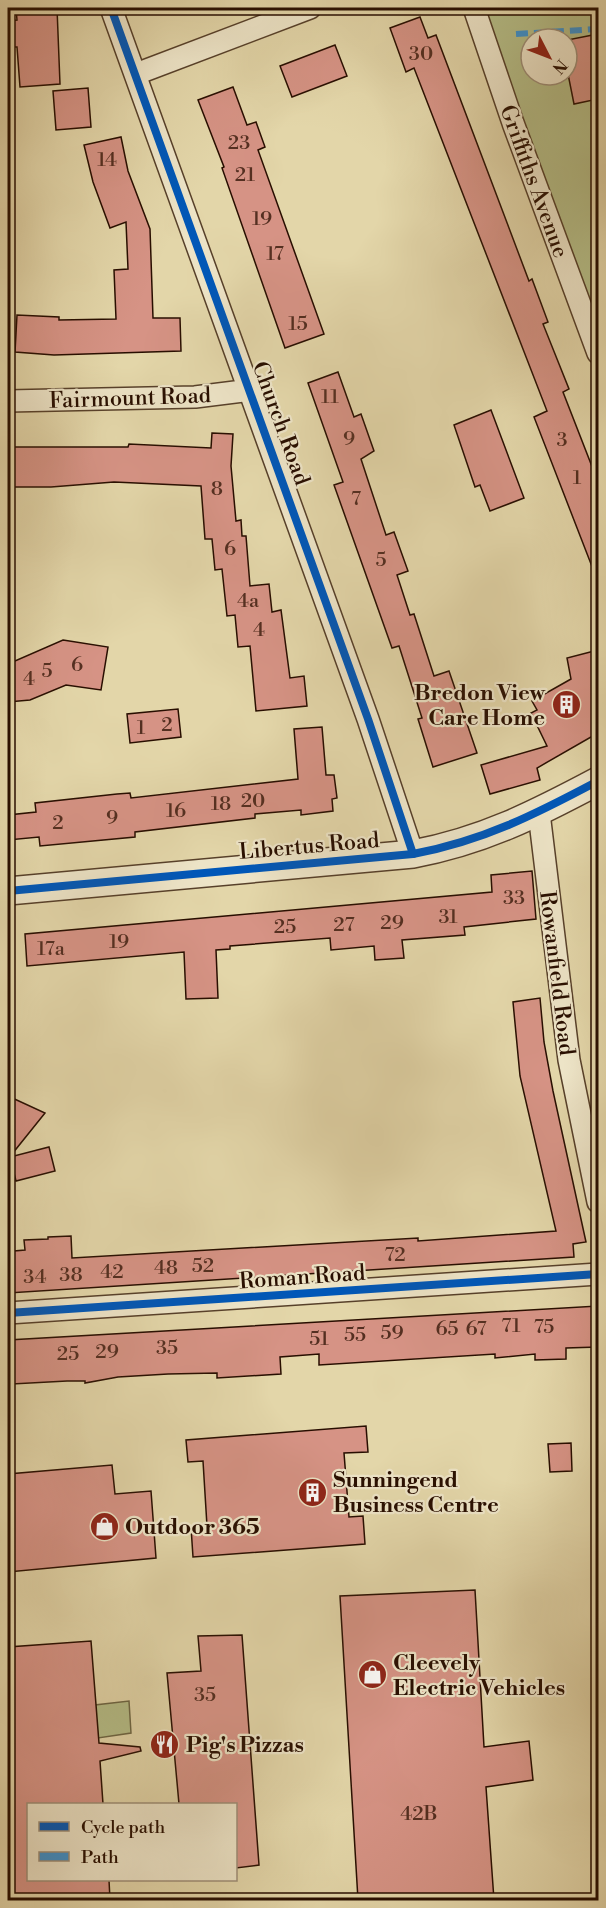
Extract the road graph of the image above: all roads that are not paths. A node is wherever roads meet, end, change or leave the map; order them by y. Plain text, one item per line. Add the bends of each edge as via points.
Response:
1 (111, 8) edge
2 (310, 8) edge
3 (474, 8) edge
4 (136, 74) junction
5 (598, 352) edge
6 (251, 390) junction
7 (8, 401) edge
8 (598, 781) edge
9 (539, 813) junction
10 (412, 854) junction
11 (8, 891) edge
12 (598, 1202) edge
13 (598, 1274) edge
14 (8, 1313) edge

1 - 4 street, Church Road
2 - 4 street
3 - 5 street, Griffiths Avenue
4 - 6 street, Church Road
6 - 7 street, Fairmount Road via 195,397
6 - 10 street, Church Road via 368,718
8 - 9 street, Libertus Road
9 - 10 street, Libertus Road via 477,839
9 - 12 street, Rowanfield Road via 569,1060
10 - 11 street, Libertus Road
13 - 14 street, Roman Road

